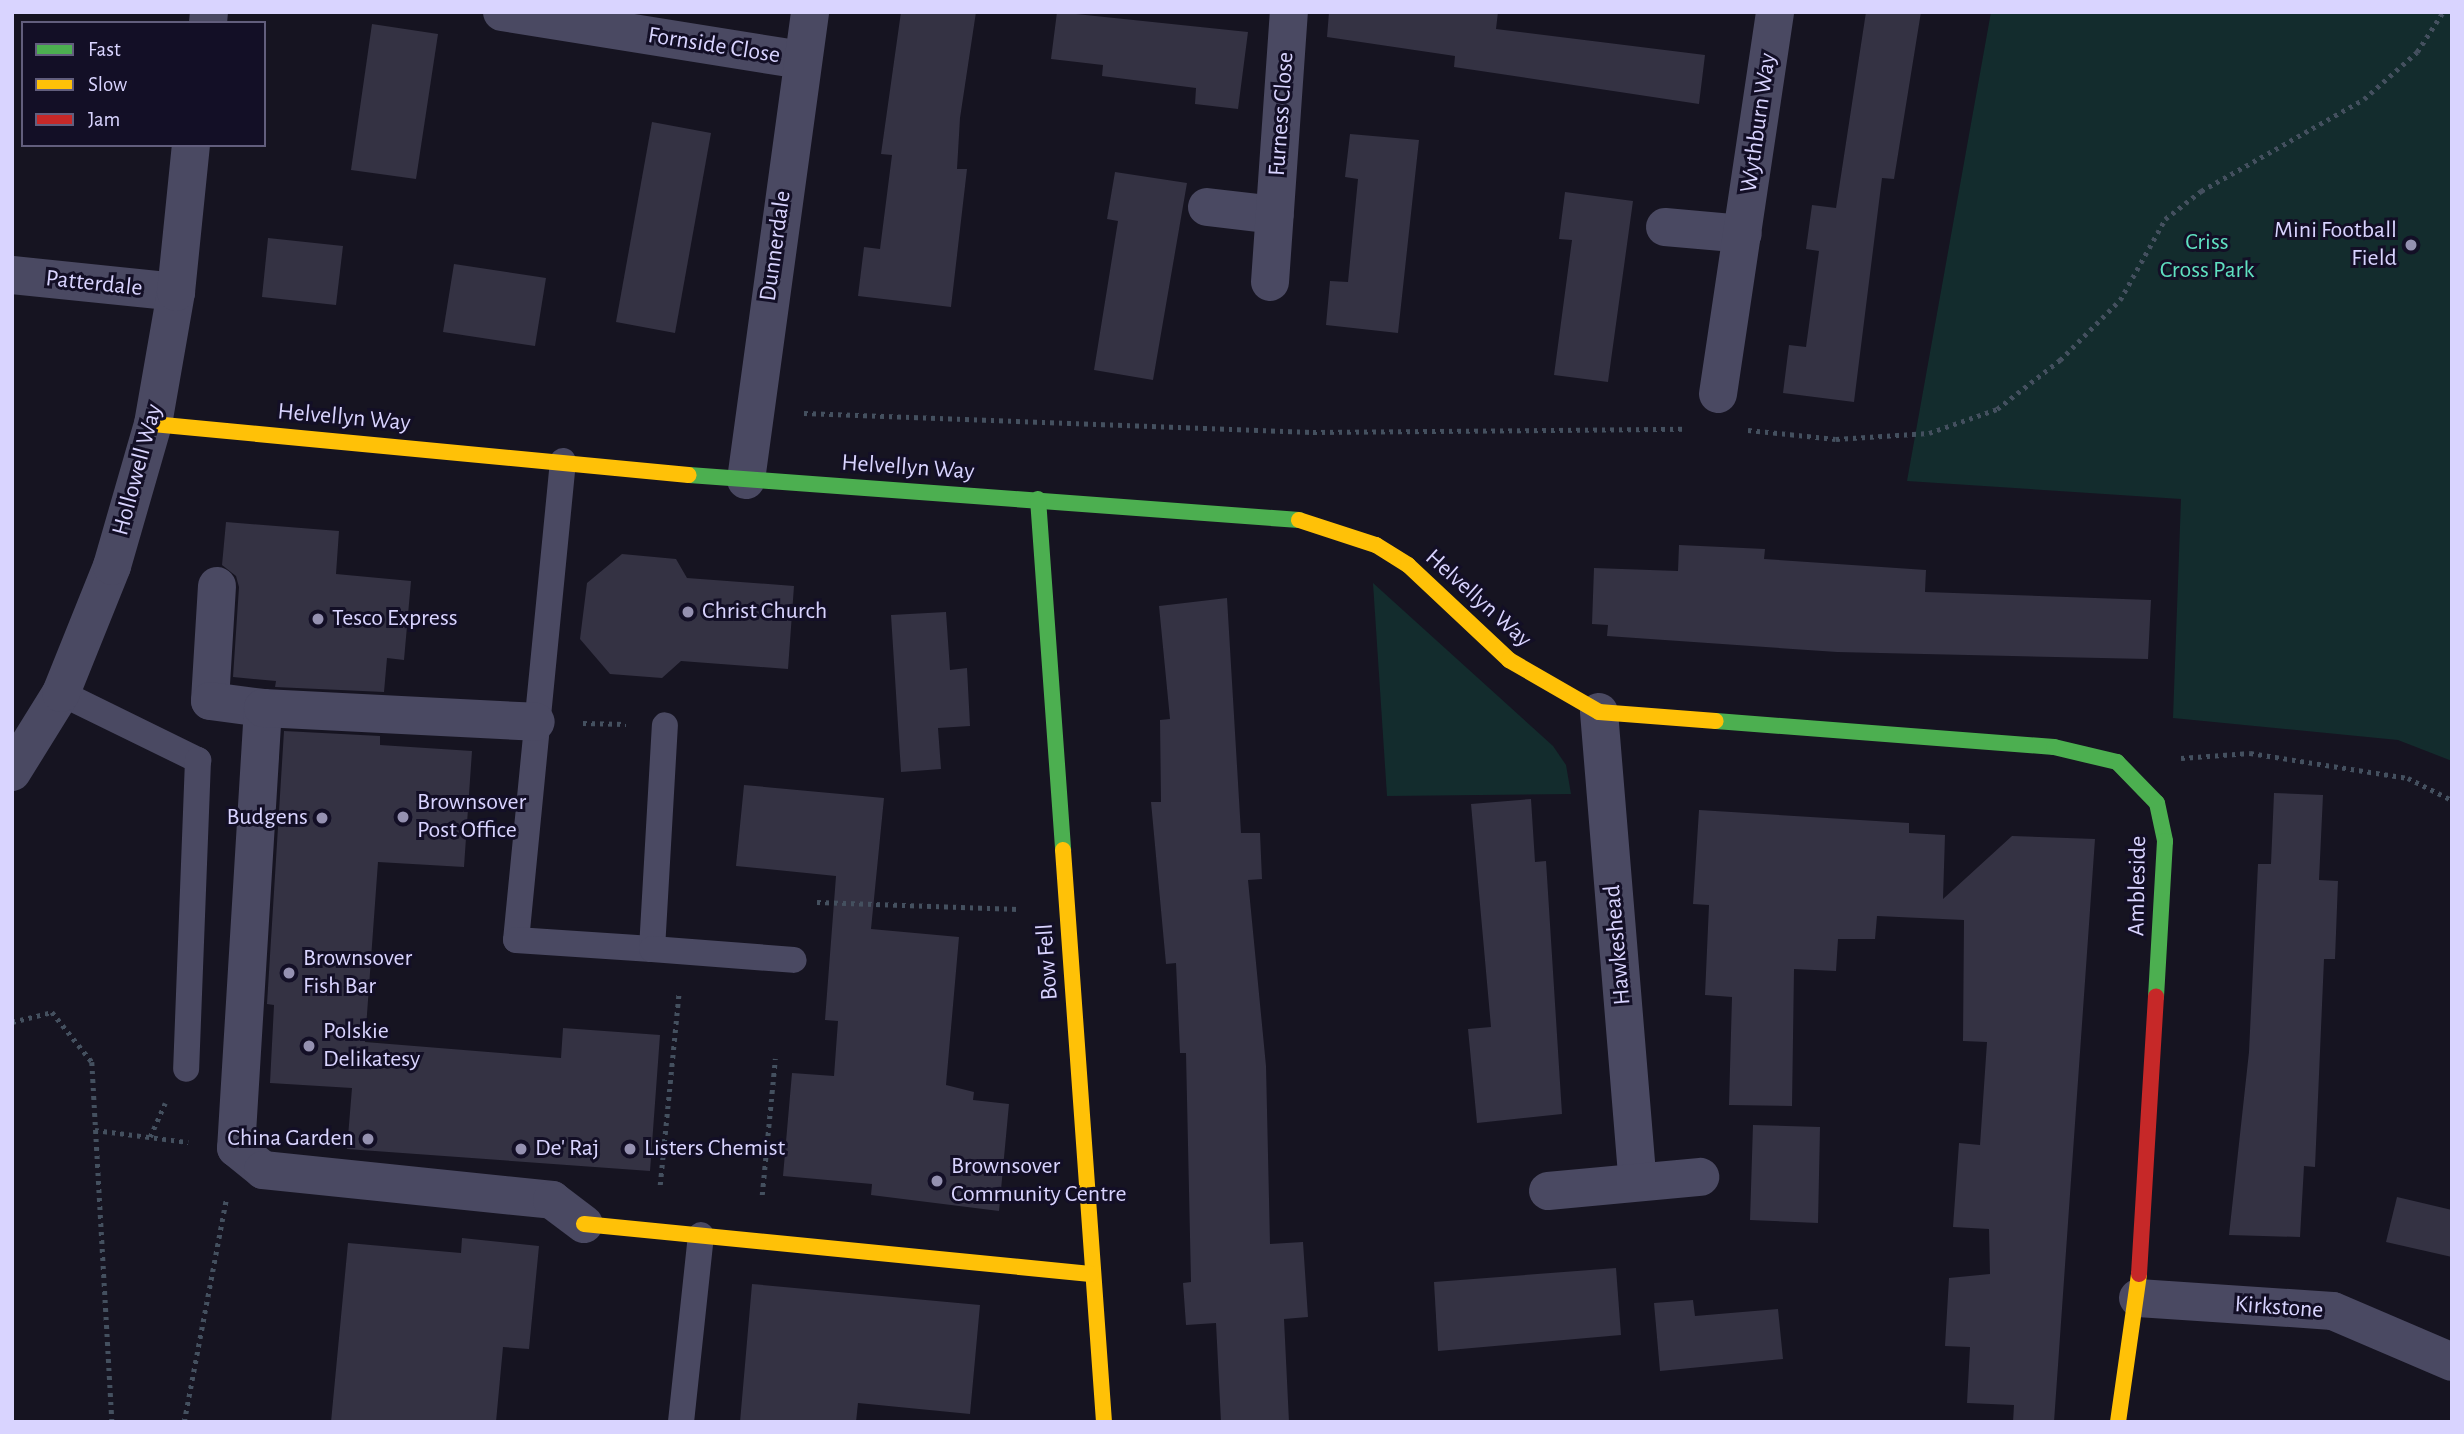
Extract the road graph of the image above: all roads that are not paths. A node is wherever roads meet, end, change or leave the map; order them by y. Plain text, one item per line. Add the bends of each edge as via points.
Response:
1 (502, 12) edge
2 (810, 12) edge
3 (1289, 12) edge
4 (1775, 12) edge
5 (802, 60) junction
6 (191, 147) edge
7 (1206, 207) dead end
8 (1275, 215) junction
9 (1665, 227) dead end
10 (1743, 234) junction
11 (12, 275) edge
12 (1270, 282) dead end
13 (176, 292) junction
14 (1718, 394) dead end
15 (153, 424) junction
16 (563, 461) junction
17 (746, 480) junction
18 (1038, 499) junction
19 (217, 586) dead end
20 (61, 693) junction
21 (263, 708) junction
22 (1599, 712) junction
23 (536, 722) junction
24 (665, 725) road end
25 (12, 772) edge
26 (652, 949) junction
27 (794, 960) dead end
28 (186, 1069) dead end
29 (1700, 1177) dead end
30 (1637, 1179) junction
31 (1548, 1191) dead end
32 (584, 1224) joint
33 (701, 1235) junction
34 (1091, 1274) junction
35 (2138, 1298) junction
36 (2452, 1362) edge
37 (681, 1422) edge
38 (1104, 1422) edge
39 (2118, 1422) edge

1 - 5 street, Fornside Close
2 - 5 street, Dunnerdale
3 - 8 street, Furness Close
4 - 10 street, Wythburn Way
5 - 17 street, Dunnerdale
6 - 13 street, Hollowell Way
7 - 8 street
8 - 12 street, Furness Close
9 - 10 street
10 - 14 street, Wythburn Way
11 - 13 street, Patterdale
13 - 15 street, Hollowell Way
15 - 16 street, Helvellyn Way
15 - 20 street, Hollowell Way via 111,566
16 - 17 street, Helvellyn Way
16 - 23 lane
17 - 18 street, Helvellyn Way
18 - 22 street, Helvellyn Way via 1279,514 1376,545 1408,565 1509,660
18 - 34 street, Bow Fell
19 - 21 street via 211,701
20 - 25 street, Hollowell Way
20 - 28 lane via 198,760
21 - 23 street
21 - 32 street via 236,1149 263,1170 552,1200
22 - 30 street, Hawkeshead
22 - 35 street, Ambleside via 2054,747 2117,762 2157,803 2165,841
23 - 26 lane via 516,940
24 - 26 lane
26 - 27 lane
29 - 30 street
30 - 31 street
32 - 33 street
33 - 34 street
33 - 37 lane
34 - 38 street, Bow Fell
35 - 36 street, Kirkstone via 2333,1311
35 - 39 street, Ambleside

